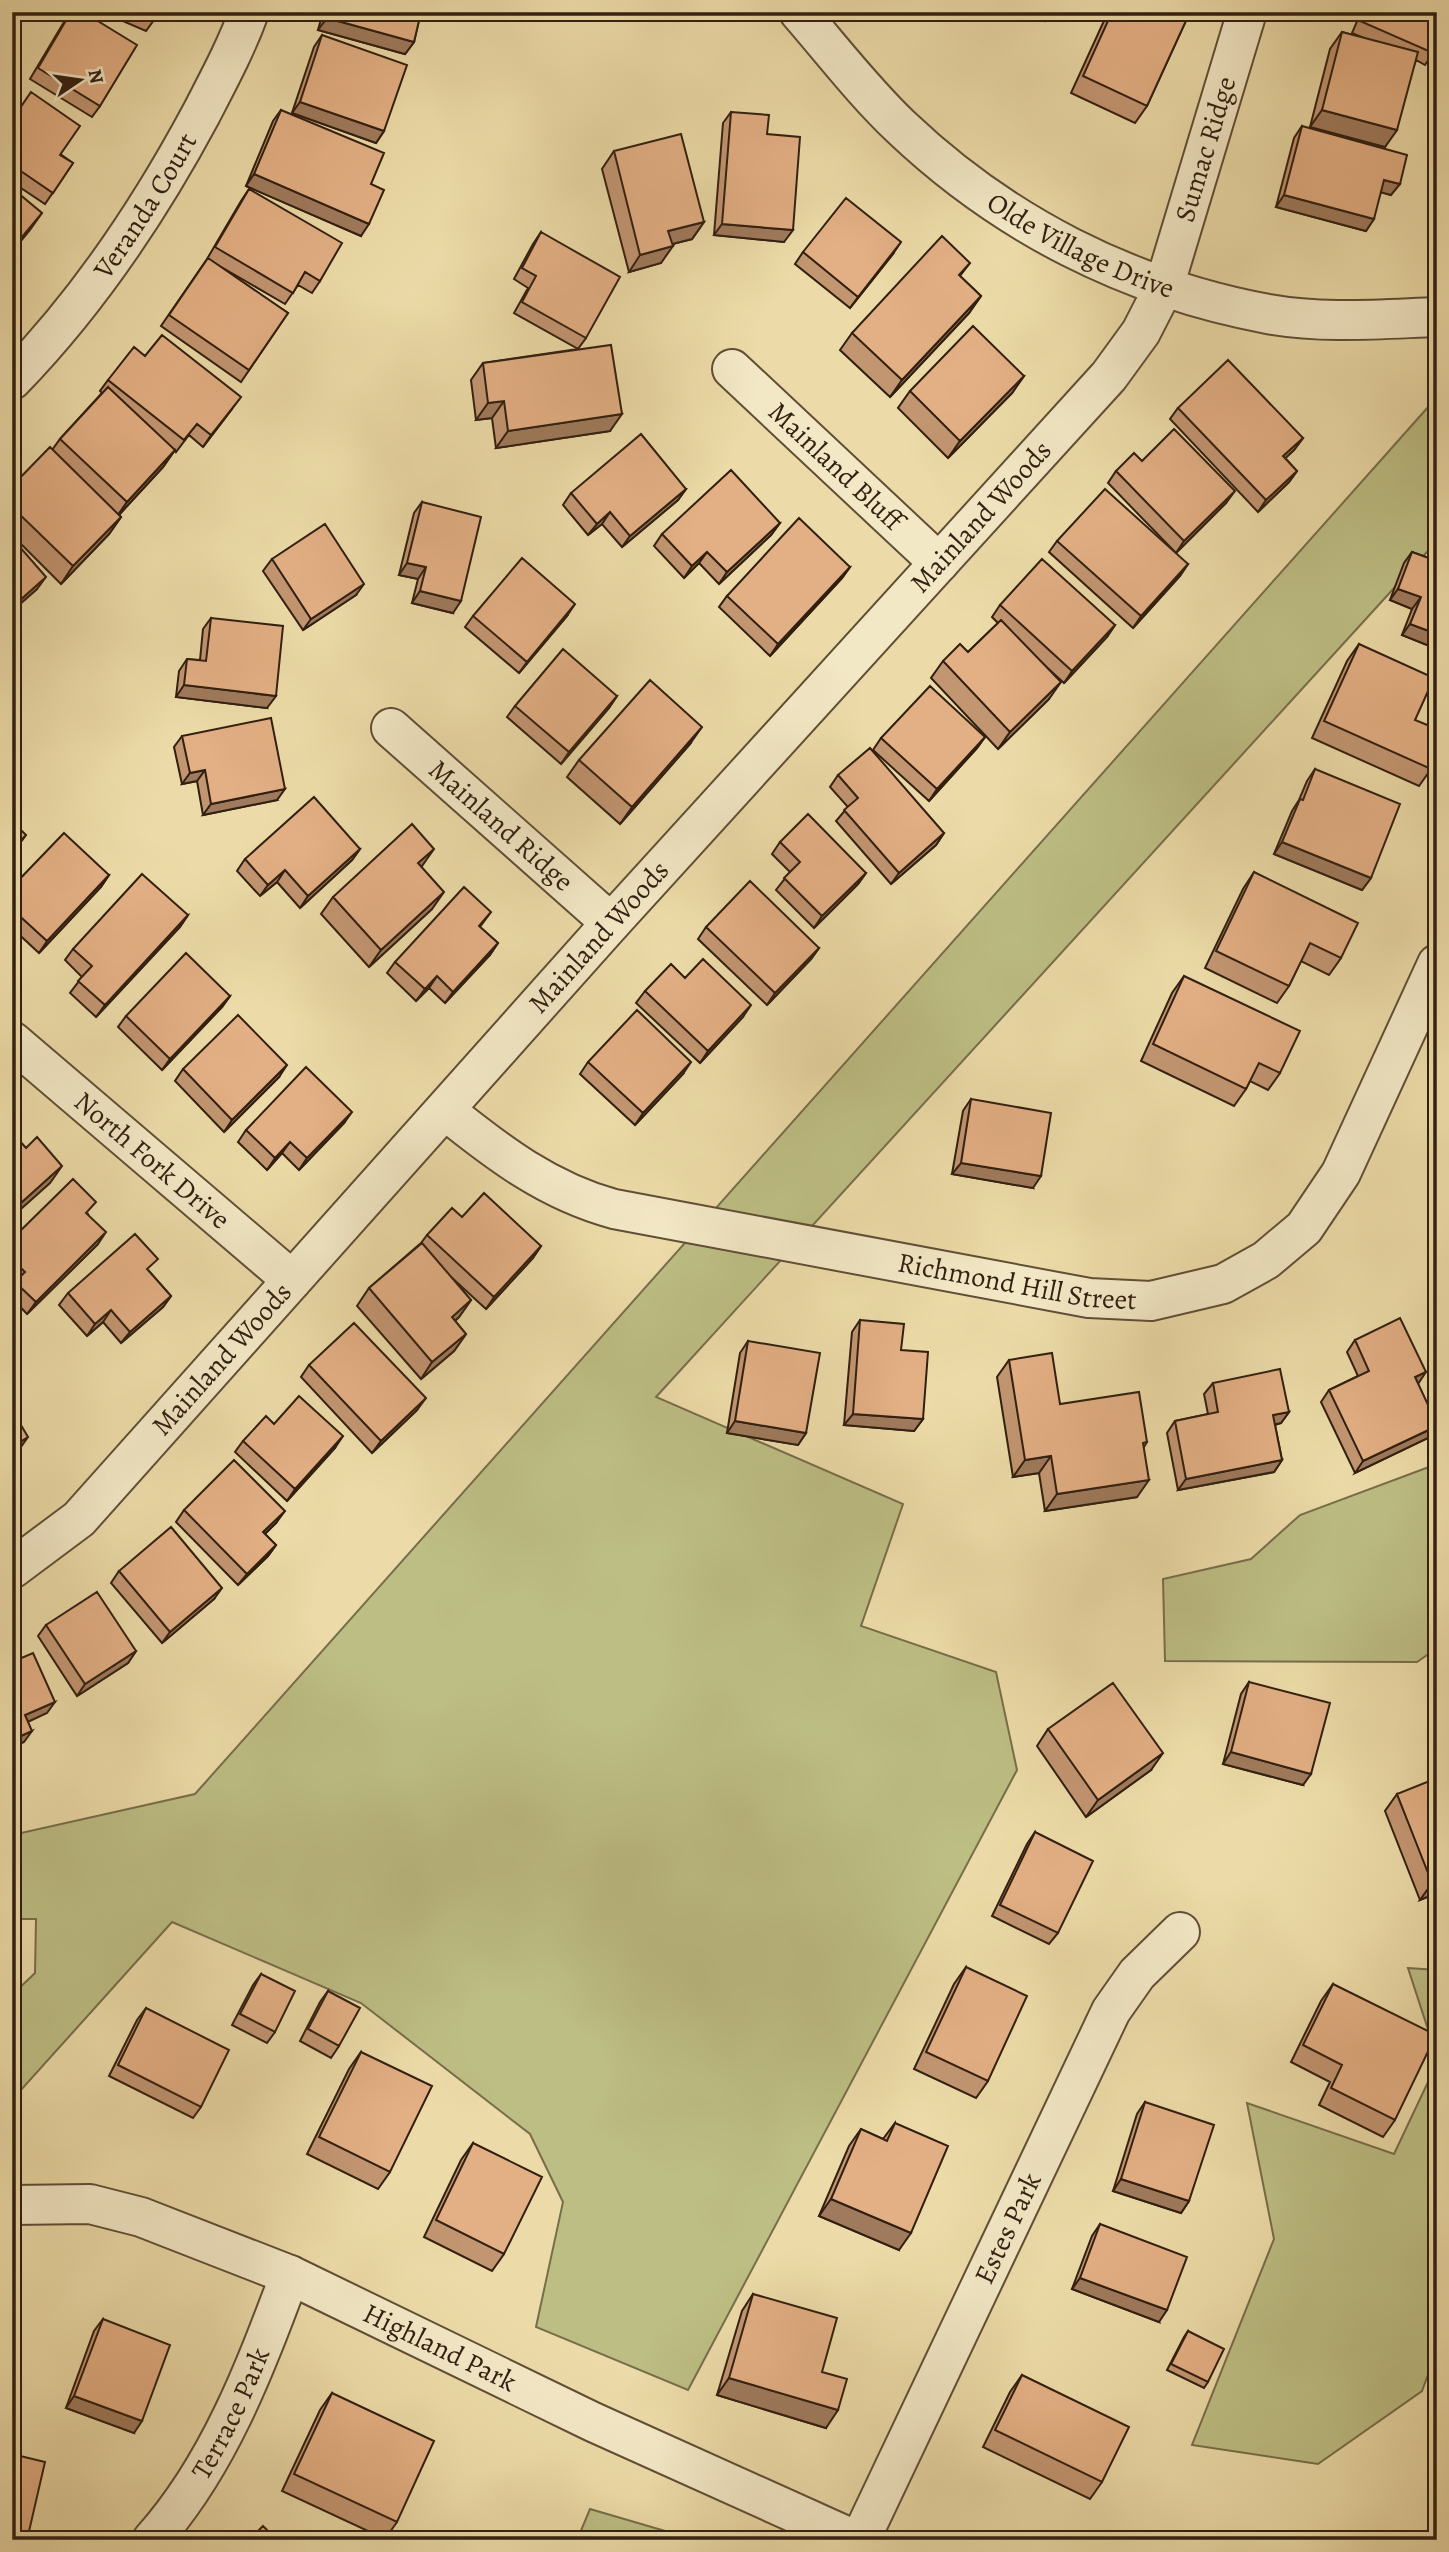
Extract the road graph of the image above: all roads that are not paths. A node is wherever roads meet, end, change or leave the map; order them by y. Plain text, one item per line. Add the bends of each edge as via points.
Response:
1 (249, 12) edge
2 (799, 12) edge
3 (1247, 12) edge
4 (1164, 287) junction
5 (1437, 317) edge
6 (732, 369) dead end
7 (12, 380) edge
8 (940, 564) junction
9 (391, 728) dead end
10 (611, 923) junction
11 (1437, 964) edge
12 (12, 1041) edge
13 (446, 1111) junction
14 (292, 1280) junction
15 (12, 1569) edge
16 (1180, 1932) dead end
17 (12, 2205) edge
18 (290, 2275) junction
19 (152, 2540) edge
20 (855, 2540) edge
21 (860, 2540) edge

1 - 7 street, Veranda Court via 225,68 148,208 93,287
2 - 4 street, Olde Village Drive via 899,125 951,172 1008,214 1069,249
3 - 4 street, Sumac Ridge
4 - 5 street, Olde Village Drive via 1269,314 1354,320
4 - 8 street, Mainland Woods via 1141,332 1110,376
6 - 8 street, Mainland Bluff
8 - 10 street, Mainland Woods
9 - 10 street, Mainland Ridge
10 - 13 street, Mainland Woods
11 - 13 street, Richmond Hill Street via 1341,1173 1304,1228 1266,1260 1234,1278 1175,1298 1089,1298 614,1209 551,1186 505,1158
12 - 14 street, North Fork Drive
13 - 14 street, Mainland Woods
14 - 15 street, Mainland Woods via 79,1519
16 - 21 street, Estes Park via 1136,1975 1111,2011
17 - 18 street, Highland Park via 90,2204 141,2217
18 - 19 street, Terrace Park via 254,2371 194,2487
18 - 20 street, Highland Park via 593,2422

